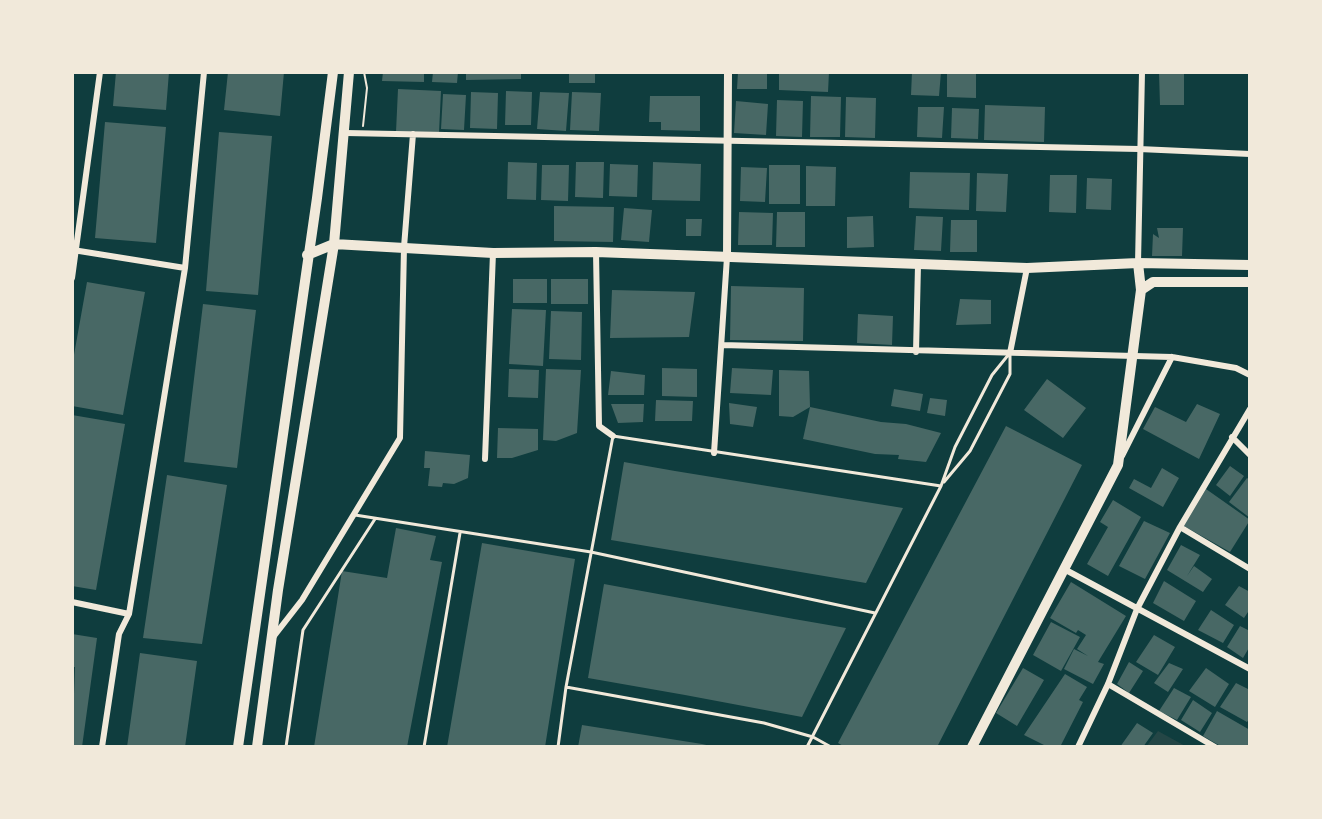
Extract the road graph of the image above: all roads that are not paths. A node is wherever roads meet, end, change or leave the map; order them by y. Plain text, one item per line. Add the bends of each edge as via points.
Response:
1 (100, 72) edge
2 (204, 72) edge
3 (333, 72) edge
4 (349, 72) edge
5 (729, 72) edge
6 (1142, 72) edge
7 (346, 133) junction
8 (413, 134) junction
9 (726, 141) junction
10 (1139, 149) junction
11 (1250, 154) edge
12 (334, 244) junction
13 (404, 247) junction
14 (74, 250) edge
15 (597, 252) junction
16 (493, 253) junction
17 (307, 255) junction
18 (727, 257) junction
19 (1138, 263) junction
20 (918, 264) junction
21 (1250, 265) edge
22 (185, 268) junction
23 (1027, 268) junction
24 (72, 278) edge
25 (1250, 282) edge
26 (1141, 290) junction
27 (722, 345) junction
28 (916, 352) junction
29 (1010, 352) junction
30 (1132, 356) junction
31 (1172, 357) junction
32 (1250, 375) edge
33 (1250, 409) edge
34 (613, 436) junction
35 (1232, 437) junction
36 (714, 453) junction
37 (1250, 455) edge
38 (485, 459) dead end
39 (1118, 465) junction
40 (941, 486) junction
41 (354, 514) junction
42 (375, 519) junction
43 (1180, 527) junction
44 (460, 532) junction
45 (591, 552) junction
46 (1064, 569) junction
47 (1250, 569) edge
48 (72, 602) edge
49 (1137, 609) junction
50 (874, 613) junction
51 (129, 614) junction
52 (271, 640) junction
53 (1250, 669) edge
54 (1107, 684) junction
55 (566, 687) junction
56 (813, 737) junction
57 (102, 747) edge
58 (238, 747) edge
59 (257, 747) edge
60 (285, 747) edge
61 (424, 747) edge
62 (558, 747) edge
63 (807, 747) edge
64 (831, 747) edge
65 (972, 747) edge
66 (1078, 747) edge
67 (1215, 747) edge

1 - 14 street
2 - 22 street
3 - 17 main road
4 - 7 main road
5 - 9 street
6 - 10 street
7 - 8 street
7 - 12 main road
8 - 9 street
8 - 13 street
9 - 10 street
9 - 18 street
10 - 11 street
10 - 19 street
12 - 13 main road
12 - 17 main road
12 - 52 main road
13 - 16 main road
13 - 41 street via 400,438
14 - 22 street
14 - 24 street
15 - 16 main road
15 - 18 main road
15 - 34 street via 600,426
16 - 38 street
17 - 58 main road
18 - 20 main road
18 - 27 street
19 - 21 main road
19 - 23 main road
19 - 26 main road
20 - 23 main road
20 - 28 street
22 - 51 street
23 - 29 street
25 - 26 main road via 1153,282
26 - 30 main road
27 - 28 street
27 - 36 street
28 - 29 street
29 - 30 street
29 - 40 lane via 981,396 955,447
29 - 40 lane via 1010,374 970,451
30 - 31 street
30 - 39 main road
31 - 32 street via 1236,368
31 - 39 street
33 - 35 street
34 - 36 lane
34 - 45 lane
35 - 37 street
35 - 43 street
36 - 40 lane
39 - 46 main road
40 - 50 lane
41 - 42 lane
41 - 52 street via 302,600
42 - 44 lane
42 - 60 lane via 303,630
43 - 47 street
43 - 49 street
44 - 45 lane
44 - 61 lane
45 - 50 lane
45 - 55 lane
46 - 49 street
46 - 65 main road
48 - 51 street
49 - 53 street
49 - 54 street
50 - 56 lane
51 - 57 street via 119,634
52 - 59 main road
54 - 66 street
54 - 67 street
55 - 56 lane via 764,723
55 - 62 lane
56 - 63 lane
56 - 64 lane

